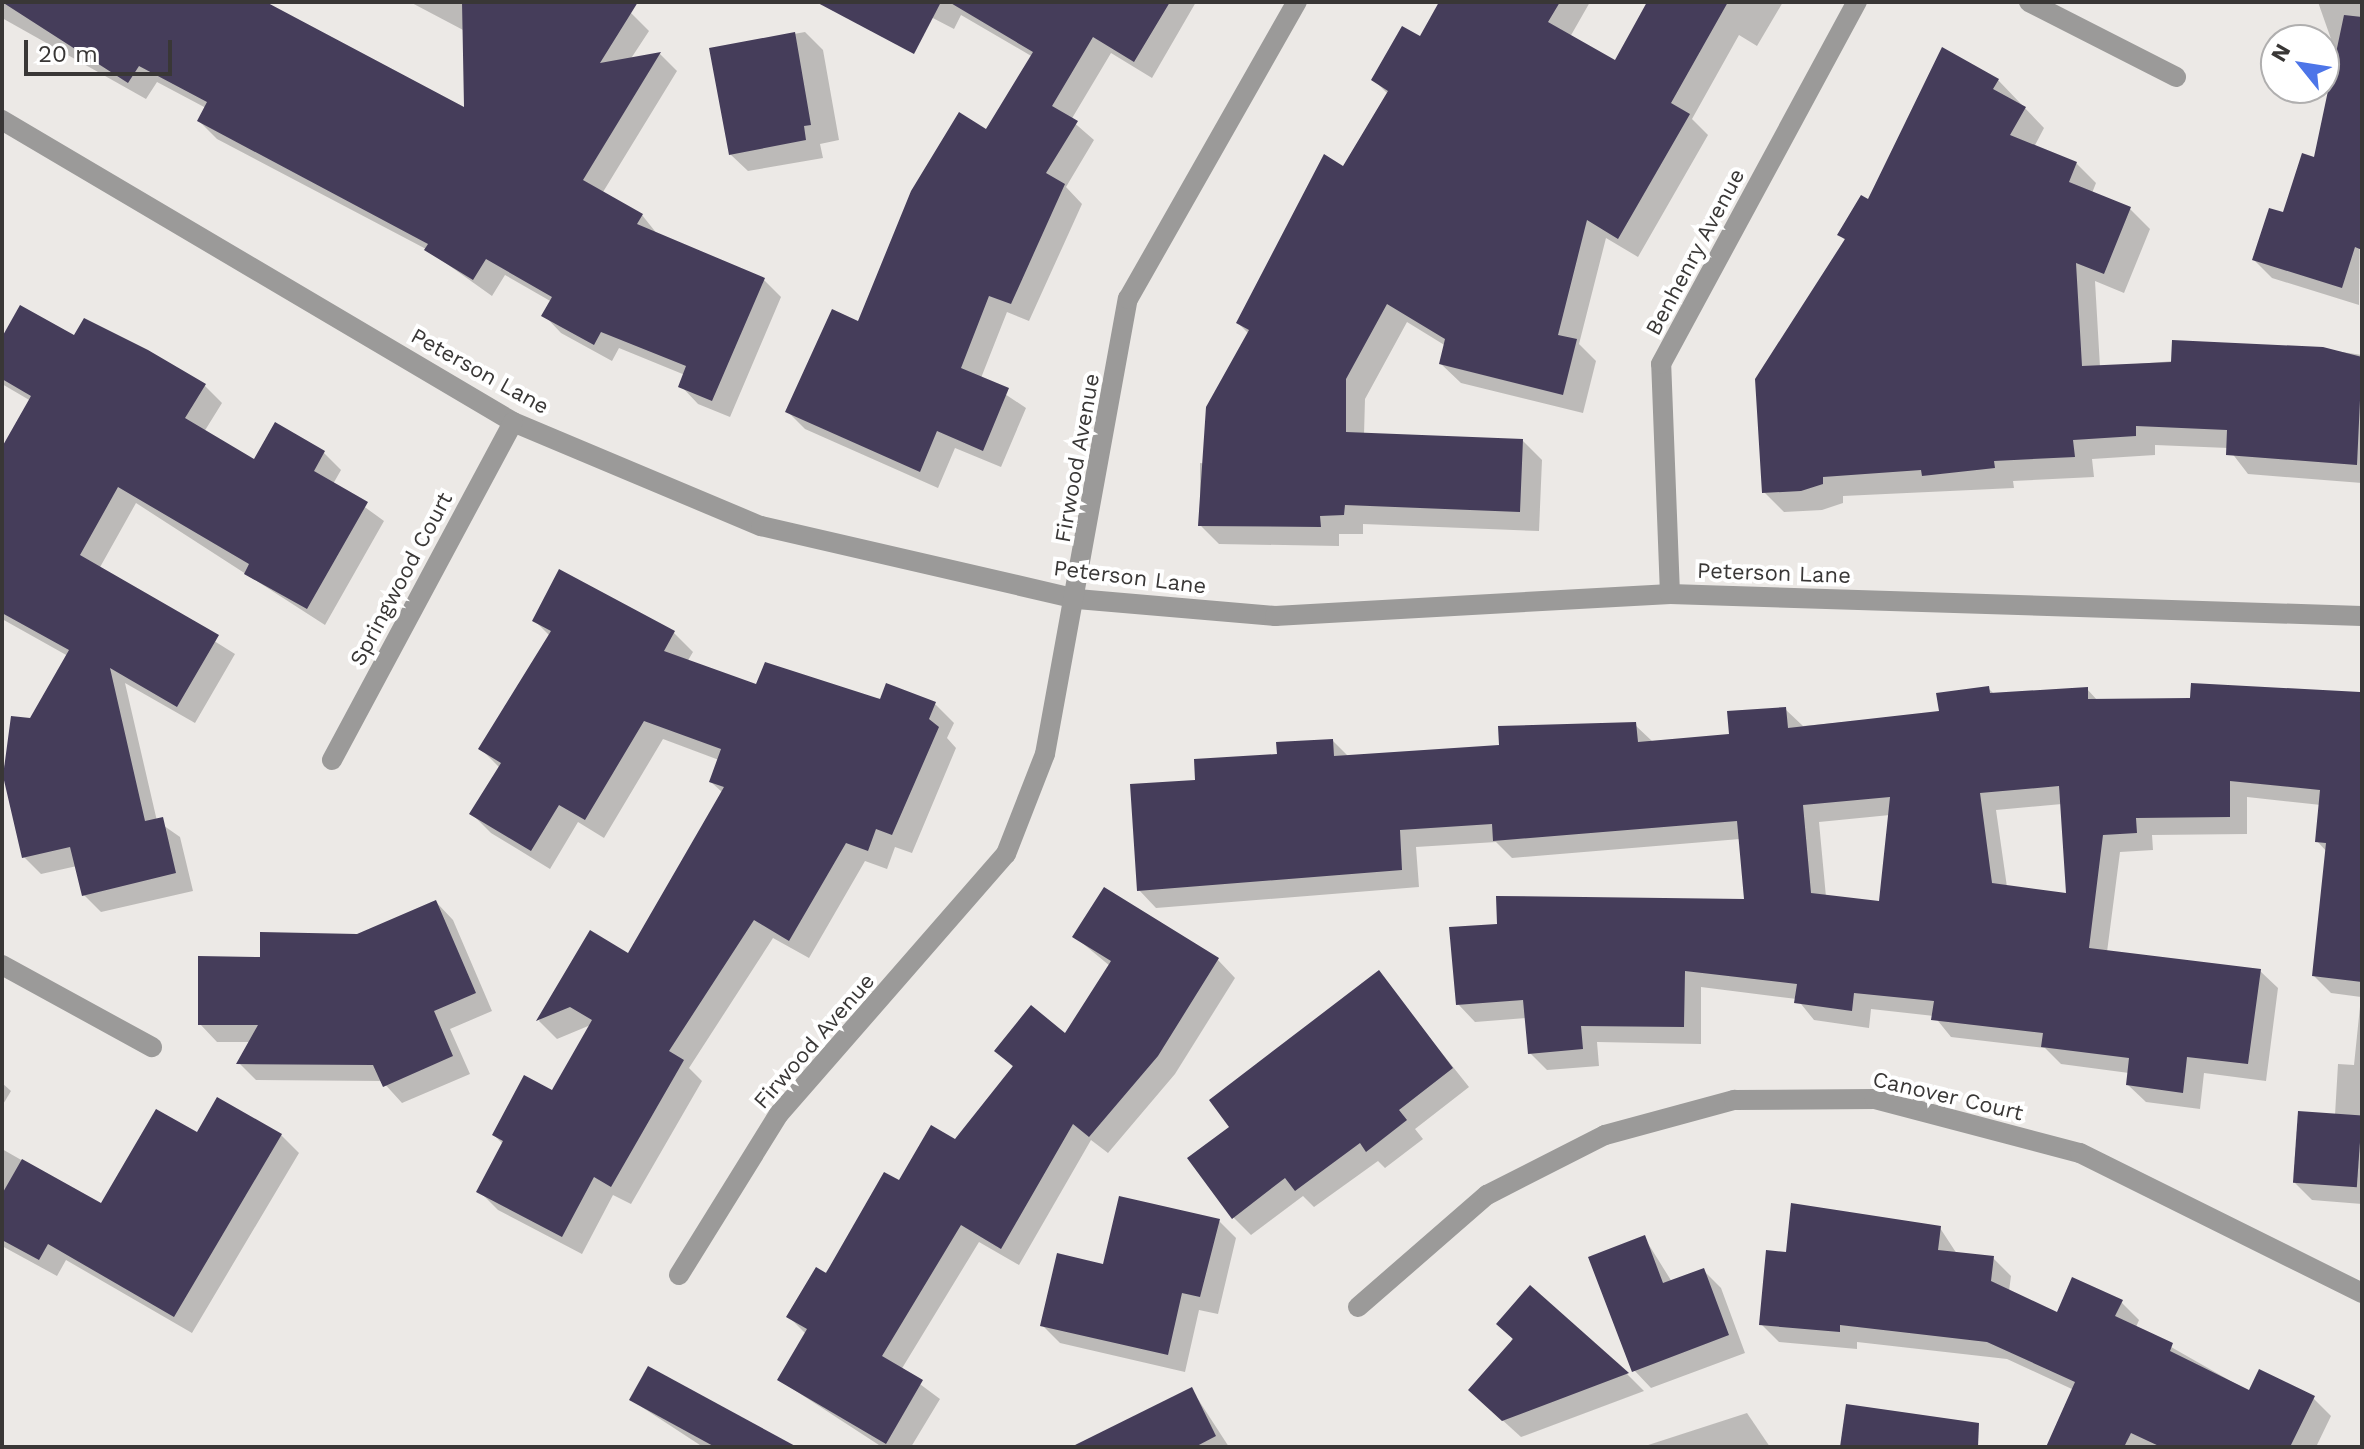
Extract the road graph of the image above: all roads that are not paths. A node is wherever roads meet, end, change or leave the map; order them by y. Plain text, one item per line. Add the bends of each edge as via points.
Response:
1 (1297, 2) edge
2 (1857, 2) edge
3 (2029, 2) edge
4 (2176, 77) dead end
5 (2, 120) edge
6 (513, 422) junction
7 (1670, 594) junction
8 (1077, 599) junction
9 (2362, 616) edge
10 (332, 760) dead end
11 (2, 965) edge
12 (152, 1047) dead end
13 (679, 1275) dead end
14 (2362, 1293) edge
15 (1358, 1307) dead end

1 - 8 street, Firwood Avenue via 1128,299
2 - 7 street, Benhenry Avenue via 1661,364
3 - 4 street
5 - 6 street, Peterson Lane
6 - 8 street, Peterson Lane via 761,526
6 - 10 street, Springwood Court
7 - 8 street, Peterson Lane via 1275,616
7 - 9 street, Peterson Lane
8 - 13 street, Firwood Avenue via 1045,754 1006,854 779,1114
11 - 12 street
14 - 15 street, Canover Court via 2080,1153 1875,1099 1734,1100 1605,1135 1487,1195

